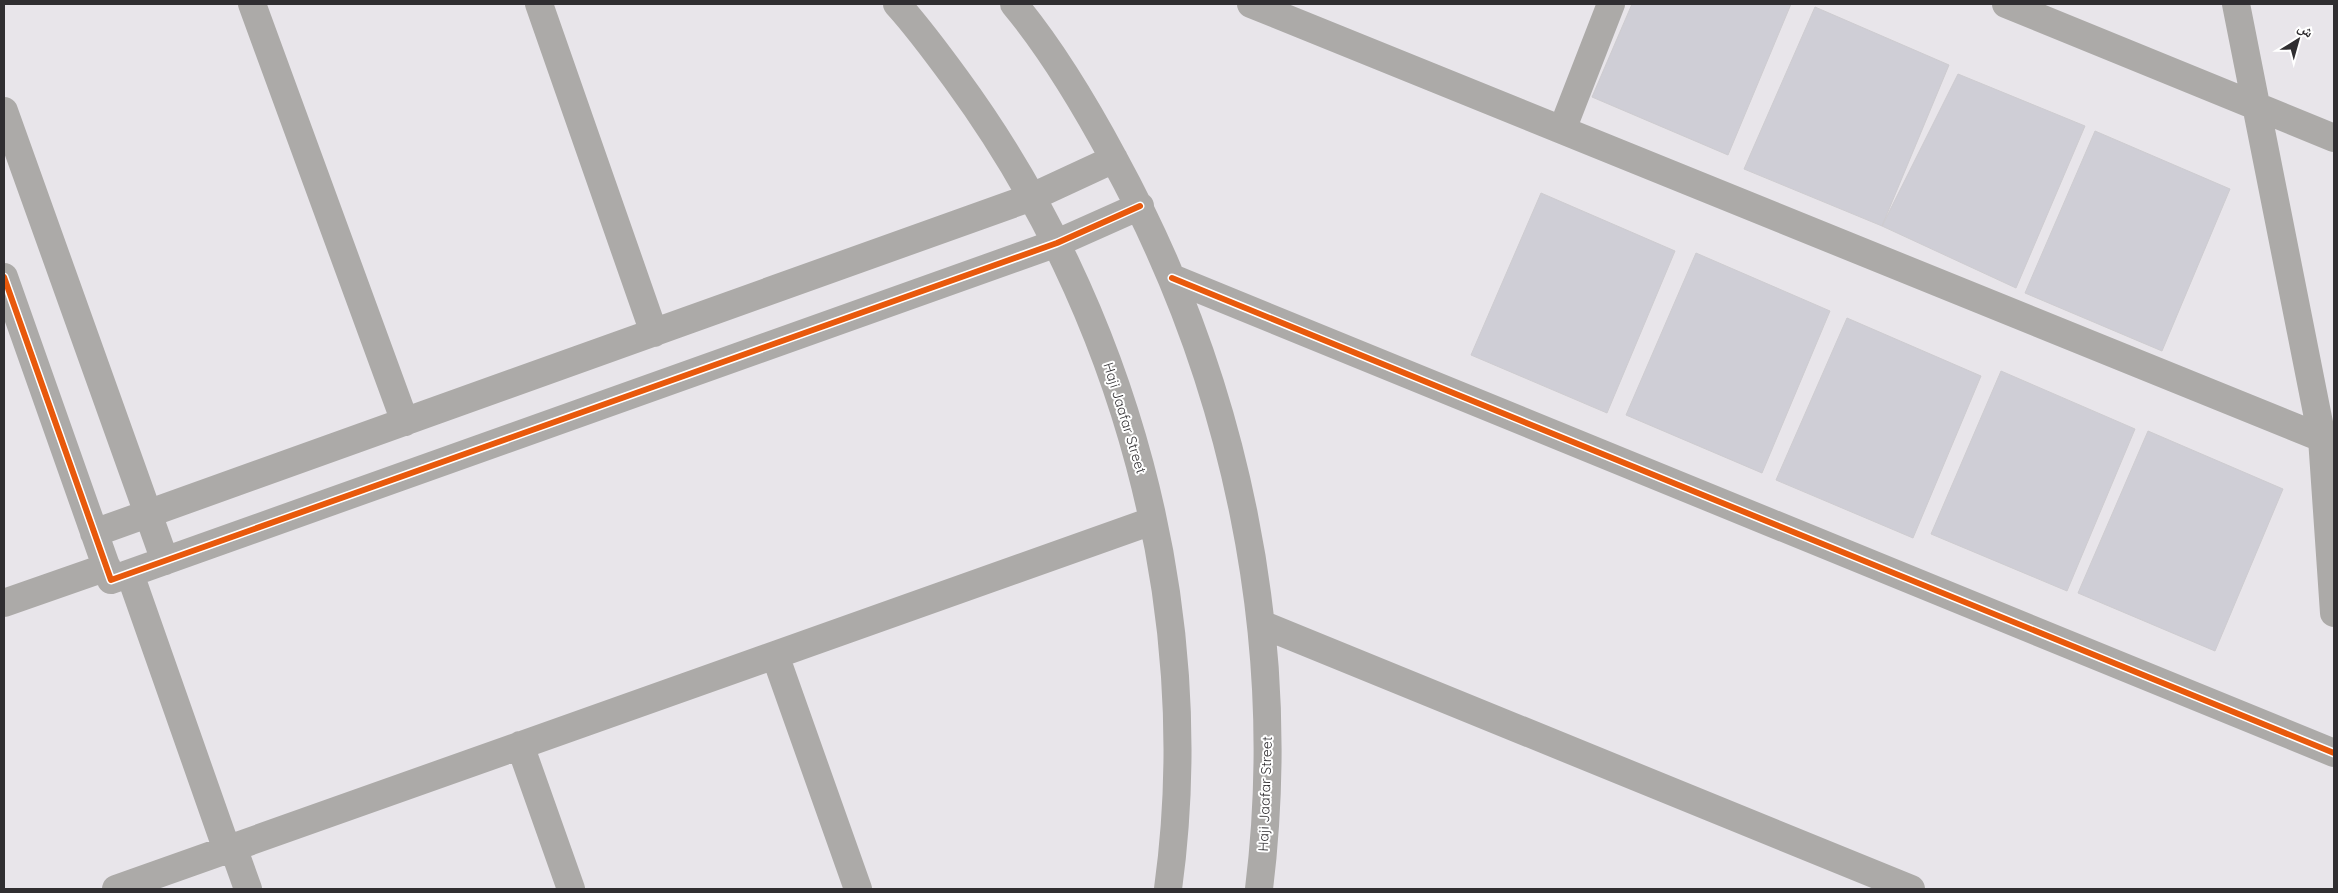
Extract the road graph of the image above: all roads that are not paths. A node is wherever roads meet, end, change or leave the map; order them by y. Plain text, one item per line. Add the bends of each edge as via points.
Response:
1 (252, 4) edge
2 (539, 4) edge
3 (896, 4) edge
4 (1014, 4) edge
5 (1251, 4) edge
6 (1611, 4) edge
7 (2006, 4) edge
8 (2236, 4) edge
9 (2258, 107) junction
10 (4, 111) edge
11 (1562, 130) junction
12 (2334, 138) edge
13 (1114, 159) junction
14 (1032, 197) junction
15 (1140, 206) junction
16 (1057, 243) junction
17 (4, 277) edge
18 (1172, 278) junction
19 (654, 333) junction
20 (405, 422) junction
21 (2328, 440) edge
22 (148, 514) junction
23 (1152, 521) junction
24 (94, 533) junction
25 (165, 561) junction
26 (118, 570) junction
27 (4, 603) edge
28 (2334, 613) edge
29 (1260, 624) junction
30 (775, 655) junction
31 (520, 745) junction
32 (2334, 753) edge
33 (230, 849) junction
34 (116, 889) edge
35 (248, 889) edge
36 (571, 889) edge
37 (858, 889) edge
38 (1168, 889) edge
39 (1259, 889) edge
40 (1912, 889) edge

1 - 20 street
2 - 19 street
3 - 14 street, Haji Jaafar Street via 914,22 988,123
4 - 13 street, Haji Jaafar Street via 1087,109
5 - 11 street
6 - 11 street
7 - 9 street
8 - 9 street
9 - 12 street
9 - 21 street
10 - 22 street
11 - 21 street
13 - 14 street
13 - 15 street, Haji Jaafar Street
14 - 16 street, Haji Jaafar Street
14 - 19 street
15 - 16 street
15 - 18 street, Haji Jaafar Street
16 - 23 street, Haji Jaafar Street via 1102,345 1140,464
16 - 25 street
17 - 24 street
18 - 29 street, Haji Jaafar Street via 1220,412 1246,520
18 - 32 street
19 - 20 street
20 - 22 street
21 - 28 street
22 - 24 street
22 - 25 street
23 - 30 street
23 - 38 street, Haji Jaafar Street via 1166,588 1177,715 1174,841
24 - 26 street
25 - 26 street
26 - 27 street
26 - 33 street
29 - 39 street, Haji Jaafar Street via 1268,739 1264,850
29 - 40 street
30 - 31 street
30 - 37 street
31 - 33 street
31 - 36 street
33 - 34 street
33 - 35 street

